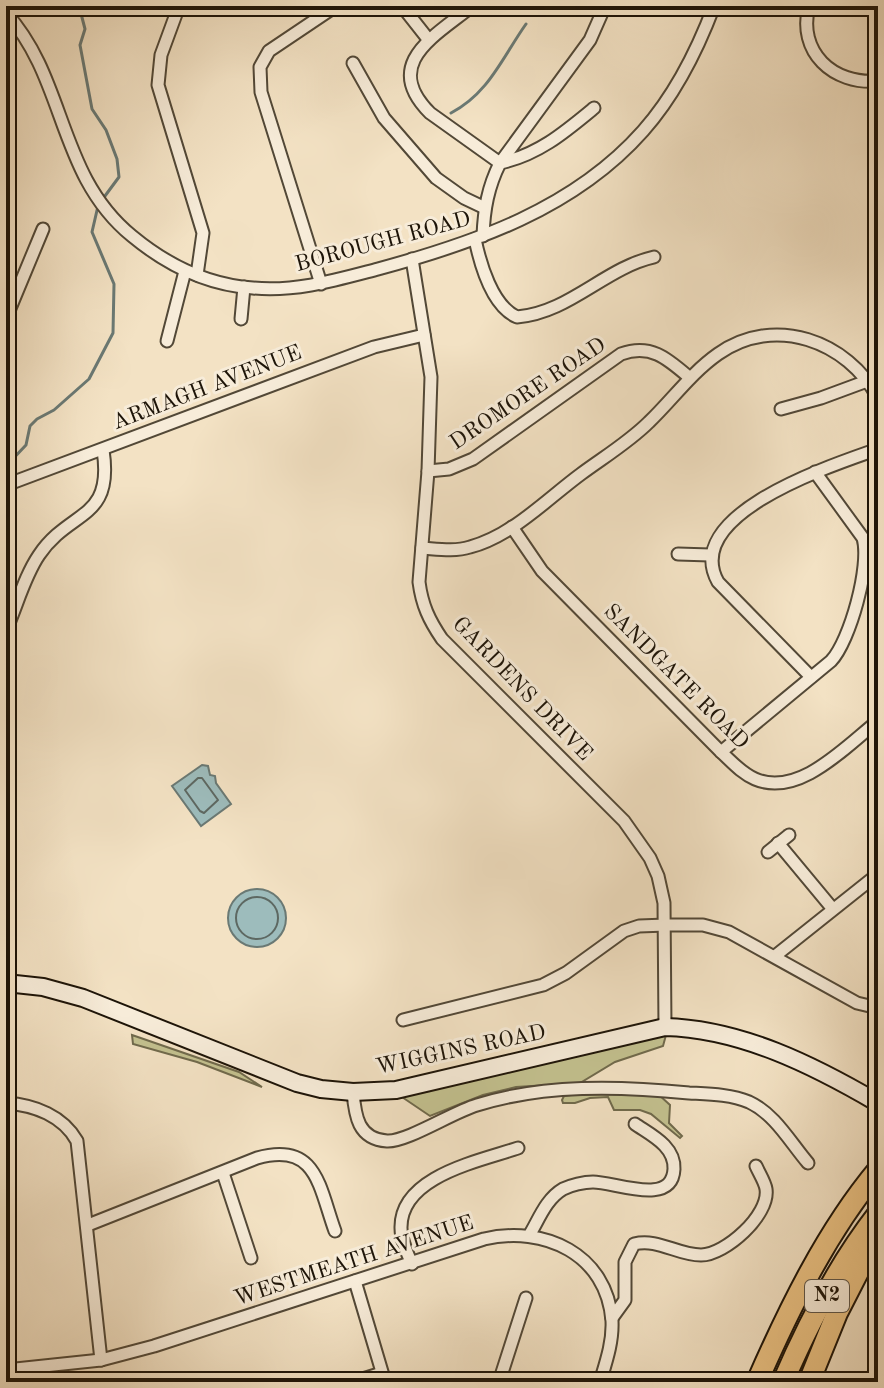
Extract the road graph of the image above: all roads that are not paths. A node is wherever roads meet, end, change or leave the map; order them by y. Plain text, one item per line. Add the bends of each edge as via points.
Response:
1 (179, 6) edge
2 (336, 6) edge
3 (402, 6) edge
4 (472, 6) edge
5 (605, 6) edge
6 (714, 6) edge
7 (809, 6) edge
8 (6, 13) edge
9 (428, 39) junction
10 (353, 63) dead end
11 (878, 81) edge
12 (594, 108) dead end
13 (500, 163) junction
14 (485, 208) junction
15 (43, 229) dead end
16 (479, 238) junction
17 (654, 257) dead end
18 (412, 259) junction
19 (191, 273) junction
20 (321, 284) junction
21 (244, 287) junction
22 (6, 318) edge
23 (241, 319) dead end
24 (424, 335) junction
25 (167, 341) dead end
26 (690, 378) junction
27 (867, 381) junction
28 (878, 398) edge
29 (781, 409) dead end
30 (878, 449) edge
31 (103, 450) junction
32 (428, 471) junction
33 (815, 472) junction
34 (6, 485) edge
35 (512, 527) junction
36 (422, 548) junction
37 (678, 554) dead end
38 (710, 555) junction
39 (6, 630) edge
40 (811, 677) junction
41 (878, 721) edge
42 (721, 752) junction
43 (789, 835) dead end
44 (778, 843) junction
45 (768, 852) dead end
46 (878, 874) edge
47 (832, 908) junction
48 (666, 925) junction
49 (775, 956) junction
50 (6, 983) edge
51 (878, 1008) edge
52 (403, 1020) dead end
53 (665, 1027) junction
54 (353, 1092) junction
55 (6, 1103) edge
56 (878, 1103) edge
57 (635, 1124) dead end
58 (518, 1148) dead end
59 (808, 1163) dead end
60 (756, 1166) dead end
61 (878, 1170) edge
62 (223, 1173) junction
63 (878, 1214) edge
64 (88, 1225) junction
65 (335, 1231) dead end
66 (878, 1233) edge
67 (530, 1234) junction
68 (251, 1258) dead end
69 (412, 1264) junction
70 (809, 1274) junction
71 (355, 1281) junction
72 (526, 1298) dead end
73 (612, 1318) junction
74 (101, 1360) junction
75 (6, 1370) edge
76 (384, 1377) edge
77 (353, 1382) edge
78 (499, 1382) edge
79 (600, 1382) edge
80 (743, 1382) edge
81 (757, 1382) edge
82 (783, 1382) edge
83 (809, 1382) edge

1 - 19 street via 161,55 158,85 203,233
2 - 20 street via 269,51 260,67 261,92
3 - 9 street
4 - 9 street
5 - 13 street via 590,40
6 - 16 street, BOROUGH ROAD via 673,92 642,132 571,192
7 - 11 street via 805,23 811,47 831,72 860,82
8 - 19 street, BOROUGH ROAD via 39,60 88,184 132,236
9 - 13 street via 411,71 420,103
10 - 14 street via 384,118 436,178
12 - 13 street via 551,142
13 - 14 street
14 - 16 street
15 - 22 street
16 - 17 street via 480,262 492,290 517,317 581,295 625,266
16 - 18 street, BOROUGH ROAD
18 - 20 street, BOROUGH ROAD
18 - 24 street, GARDENS DRIVE
19 - 21 street, BOROUGH ROAD
19 - 25 street
20 - 21 street, BOROUGH ROAD via 273,290
21 - 23 street
24 - 31 street, ARMAGH AVENUE via 374,347
24 - 32 street, GARDENS DRIVE via 431,377
26 - 27 street via 718,353 742,342 788,335 835,350
26 - 32 street, DROMORE ROAD via 658,353 631,350 473,459
26 - 35 street via 641,430
27 - 28 street
27 - 29 street
30 - 33 street
31 - 34 street, ARMAGH AVENUE
31 - 39 street via 105,479 99,499 41,552
32 - 36 street, GARDENS DRIVE
33 - 38 street via 785,484 730,524
33 - 40 street via 863,538 866,558 843,645
35 - 36 street via 471,547
35 - 42 street, SANDGATE ROAD via 542,571
36 - 48 street, GARDENS DRIVE via 419,582 427,616 442,639 639,839 658,876
37 - 38 street
38 - 40 street via 718,582
40 - 42 street
41 - 42 street, SANDGATE ROAD via 809,775 783,783 756,780
43 - 44 street
44 - 45 street
44 - 47 street
46 - 47 street
47 - 49 street
48 - 49 street via 717,927
48 - 52 street via 624,931 543,985
48 - 53 street, GARDENS DRIVE
49 - 51 street via 857,1003
50 - 54 street, WIGGINS ROAD via 66,993 297,1083
53 - 54 street, WIGGINS ROAD via 396,1090
53 - 56 street, WIGGINS ROAD via 709,1031 771,1051
54 - 59 street via 360,1128 393,1141 501,1097 632,1088 722,1096 761,1110
55 - 64 street via 44,1112 71,1131 81,1160
57 - 67 street via 663,1143 672,1158 670,1181 650,1191 592,1182 562,1190 549,1201
58 - 69 street via 451,1170 408,1200 400,1229
60 - 73 street via 766,1187 758,1217 711,1254 634,1244 625,1262 625,1300
61 - 70 highway, N2
62 - 64 street
62 - 65 street via 271,1154 298,1157 313,1172
62 - 68 street
63 - 82 highway, N2 via 860,1237
64 - 74 street
66 - 83 highway
67 - 69 street, WESTMEATH AVENUE via 484,1239
67 - 73 street, WESTMEATH AVENUE via 563,1246 585,1262 599,1279
69 - 71 street, WESTMEATH AVENUE
70 - 80 highway via 777,1315
70 - 81 highway, N2
71 - 74 street, WESTMEATH AVENUE
71 - 76 street
72 - 78 street
73 - 79 street, WESTMEATH AVENUE
74 - 75 street, WESTMEATH AVENUE
76 - 77 street

